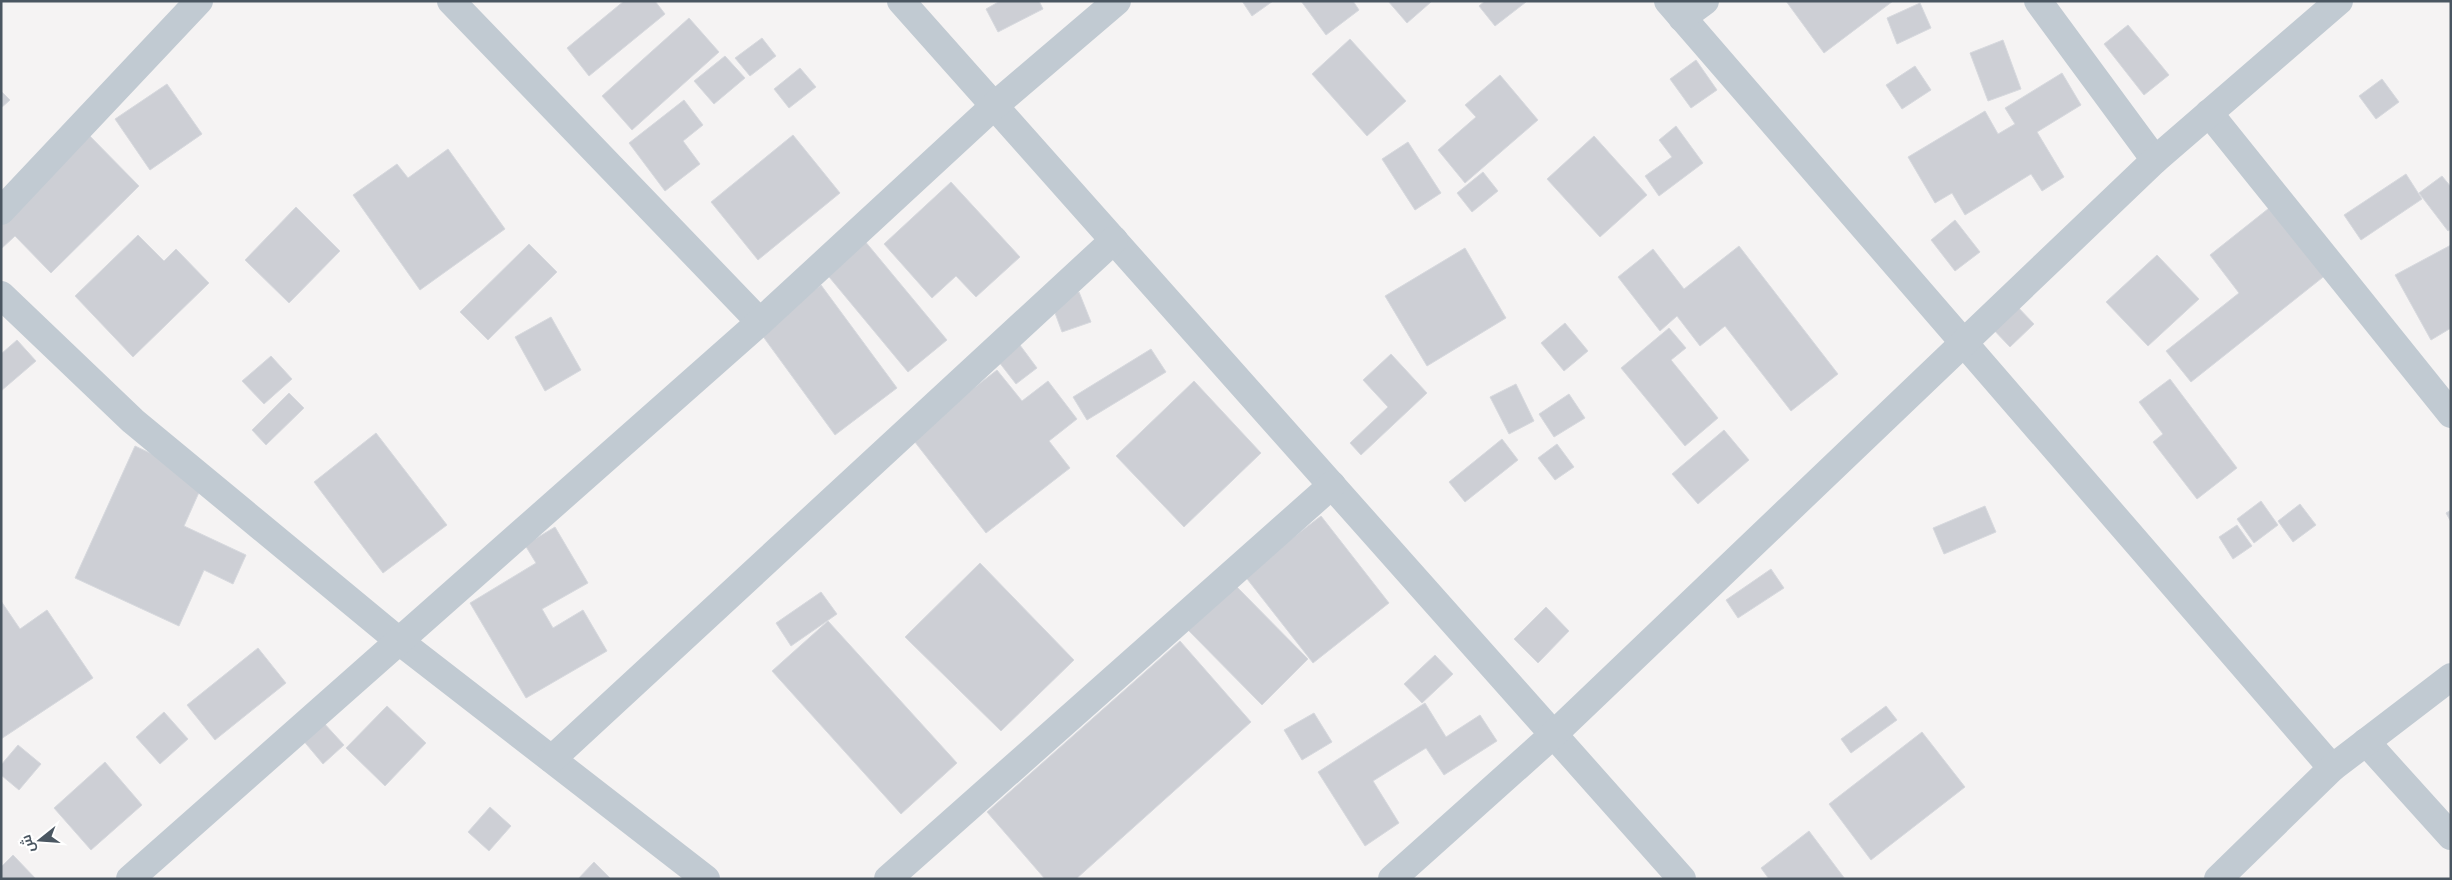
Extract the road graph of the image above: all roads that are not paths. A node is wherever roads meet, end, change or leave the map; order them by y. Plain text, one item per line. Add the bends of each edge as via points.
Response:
1 (199, 1) edge
2 (451, 1) edge
3 (901, 1) edge
4 (1117, 1) edge
5 (1705, 1) edge
6 (2038, 1) edge
7 (2339, 1) edge
8 (1675, 9) edge
9 (994, 106) junction
10 (2209, 113) junction
11 (2155, 160) junction
12 (1, 211) edge
13 (1114, 240) junction
14 (1, 295) edge
15 (760, 322) junction
16 (1965, 343) junction
17 (2451, 414) edge
18 (1332, 485) junction
19 (399, 641) junction
20 (2451, 677) edge
21 (1554, 734) junction
22 (2366, 742) junction
23 (552, 759) junction
24 (2332, 768) junction
25 (2451, 836) edge
26 (130, 879) edge
27 (706, 879) edge
28 (888, 879) edge
29 (1392, 879) edge
30 (1682, 879) edge
31 (2218, 879) edge

1 - 12 street
2 - 15 street
3 - 9 street
4 - 9 street
5 - 8 street
6 - 11 street
7 - 10 street
8 - 16 street
9 - 13 street
9 - 15 street
10 - 11 street
10 - 17 street
11 - 16 street
13 - 18 street
13 - 23 street
14 - 19 street via 133,421
15 - 19 street
16 - 21 street
16 - 24 street
18 - 21 street
18 - 28 street
19 - 23 street
19 - 26 street
20 - 22 street
21 - 29 street
21 - 30 street
22 - 24 street
22 - 25 street
23 - 27 street
24 - 31 street

